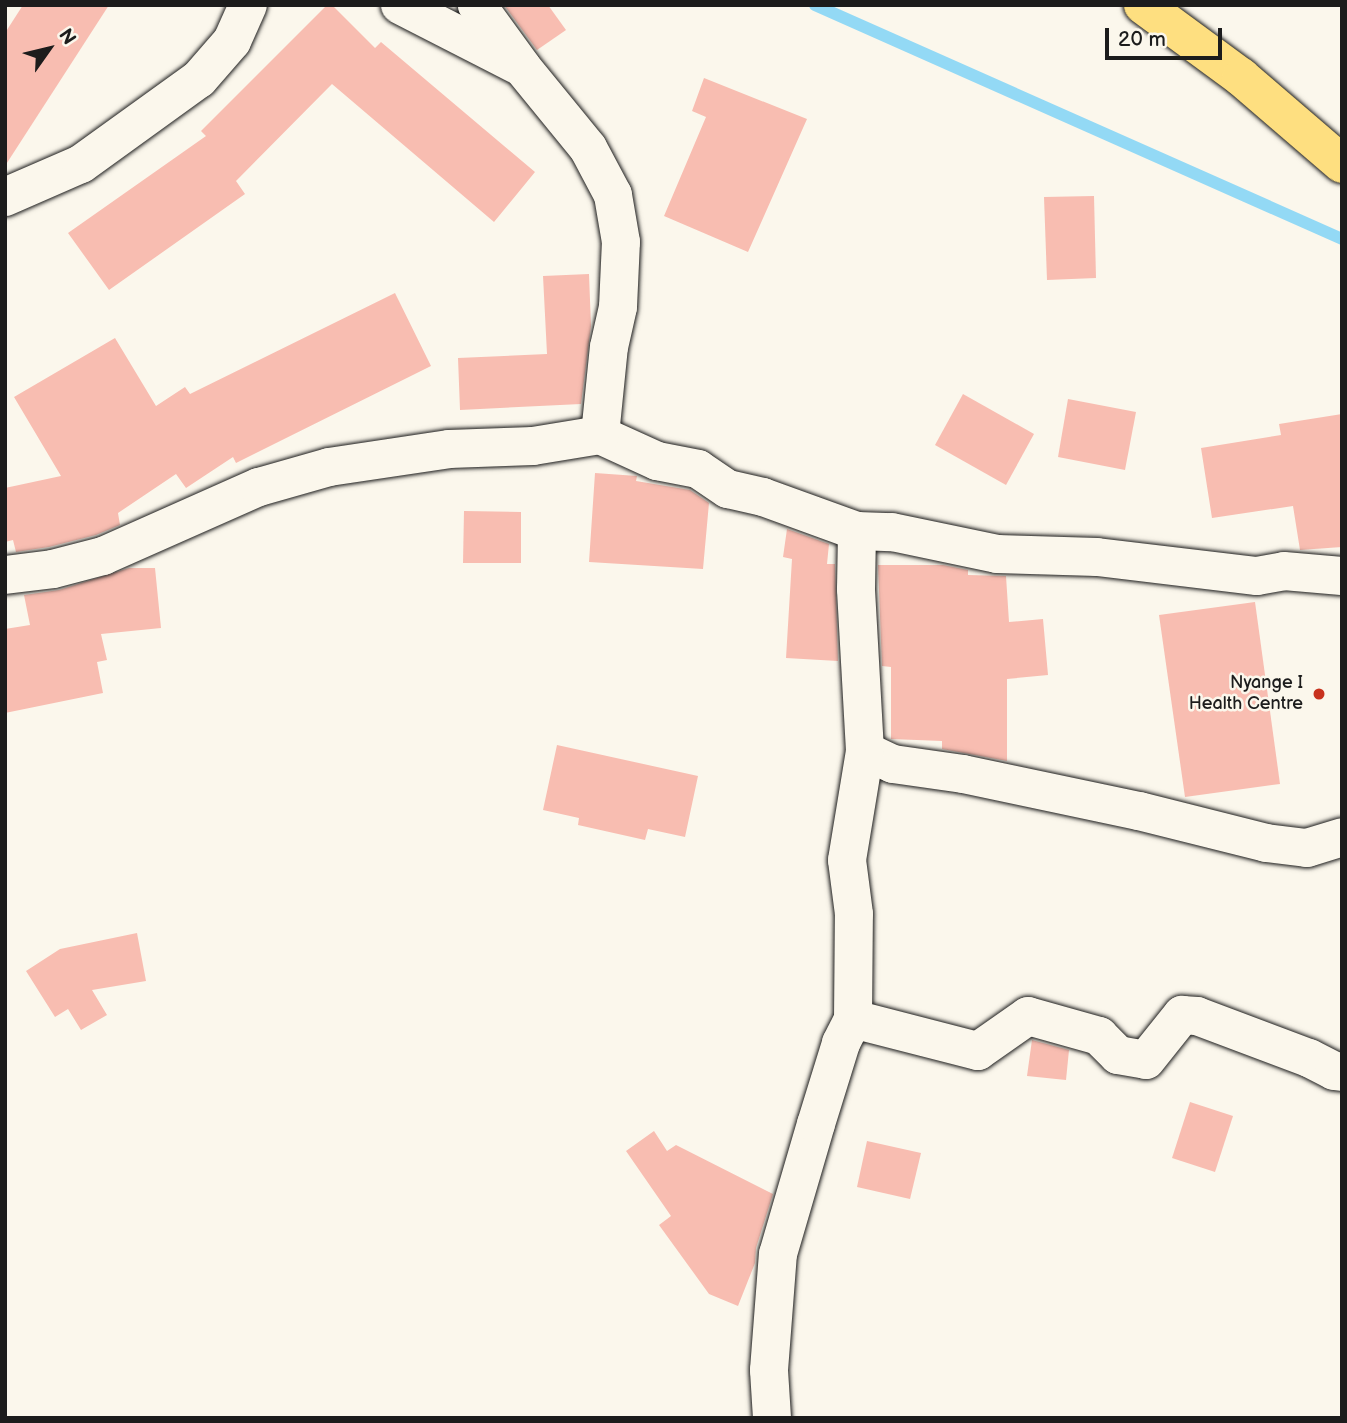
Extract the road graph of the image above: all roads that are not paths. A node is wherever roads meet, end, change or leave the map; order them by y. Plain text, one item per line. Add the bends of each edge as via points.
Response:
1 (248, 5) edge
2 (400, 5) edge
3 (477, 5) edge
4 (1143, 5) edge
5 (522, 67) junction
6 (1342, 163) edge
7 (5, 197) edge
8 (600, 435) junction
9 (857, 531) junction
10 (5, 575) edge
11 (1342, 576) edge
12 (865, 751) junction
13 (1342, 837) edge
14 (853, 1019) junction
15 (1342, 1072) edge
16 (772, 1418) edge

1 - 7 street via 232,40 199,79 81,164
2 - 5 street
3 - 5 street
4 - 6 main road via 1241,77
5 - 8 street via 588,148 613,195 621,242 618,307
8 - 9 street via 657,461 698,469 728,489
8 - 10 street via 533,446 449,449 329,467 259,487 103,556
9 - 11 street via 892,532 997,554 1097,557 1257,576 1284,571
9 - 12 street
12 - 13 street via 892,764 1139,811 1255,841 1307,848
12 - 14 street via 848,859 854,914
14 - 15 street via 978,1051 1028,1016 1099,1036 1118,1055 1146,1060 1182,1015 1197,1016
14 - 16 street via 841,1043 778,1254 769,1370

